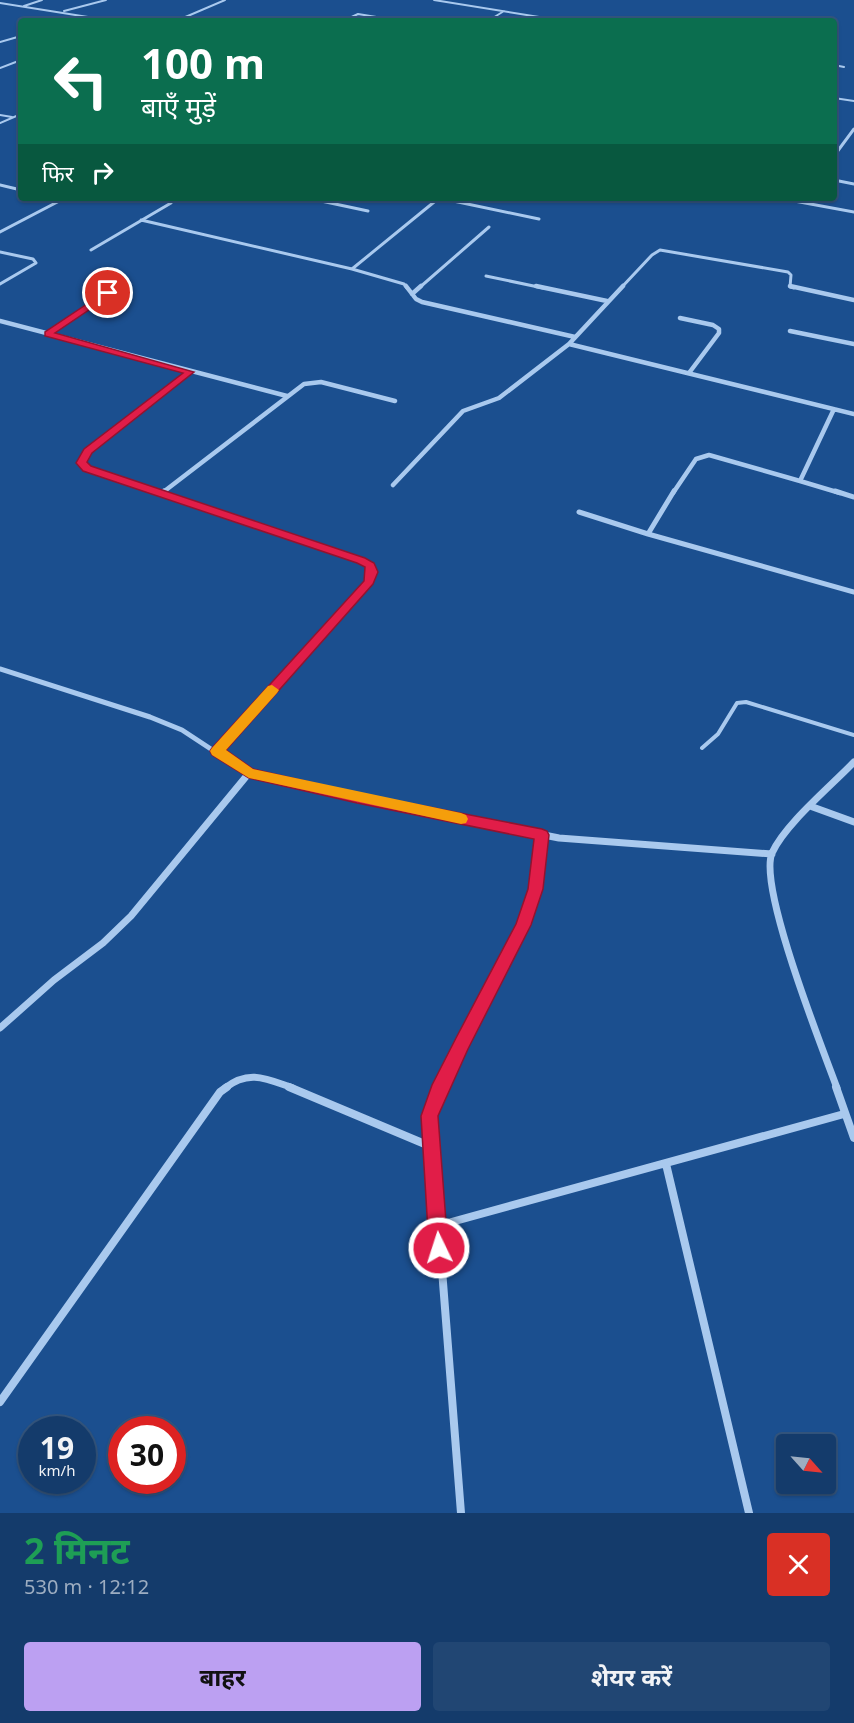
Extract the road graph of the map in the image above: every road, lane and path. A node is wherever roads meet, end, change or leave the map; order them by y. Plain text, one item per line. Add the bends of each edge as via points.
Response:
1 (42, 0) edge
2 (106, 0) edge
3 (225, 0) edge
4 (434, 0) edge
5 (0, 3) edge
6 (24, 6) junction
7 (504, 11) junction
8 (60, 12) junction
9 (91, 18) edge
10 (183, 18) edge
11 (349, 18) edge
12 (383, 18) edge
13 (493, 18) edge
14 (546, 18) edge
15 (18, 37) edge
16 (0, 42) edge
17 (18, 61) edge
18 (837, 66) edge
19 (844, 67) dead end
20 (0, 69) edge
21 (837, 98) edge
22 (854, 101) edge
23 (0, 115) edge
24 (18, 115) edge
25 (13, 117) junction
26 (0, 123) edge
27 (854, 129) edge
28 (837, 152) edge
29 (837, 181) edge
30 (854, 184) edge
31 (0, 185) edge
32 (18, 189) edge
33 (59, 201) edge
34 (321, 201) edge
35 (435, 201) edge
36 (453, 201) edge
37 (805, 201) edge
38 (171, 202) dead end
39 (368, 211) dead end
40 (854, 212) edge
41 (539, 219) dead end
42 (141, 220) junction
43 (0, 223) edge
44 (12, 226) junction
45 (489, 226) dead end
46 (0, 232) edge
47 (91, 250) dead end
48 (0, 252) edge
49 (352, 269) junction
50 (486, 276) dead end
51 (0, 284) edge
52 (108, 293) dead end
53 (412, 294) junction
54 (854, 300) edge
55 (607, 301) junction
56 (680, 318) dead end
57 (0, 321) edge
58 (790, 331) dead end
59 (48, 334) junction
60 (575, 337) junction
61 (568, 344) junction
62 (854, 344) edge
63 (190, 372) junction
64 (689, 373) junction
65 (287, 396) junction
66 (395, 402) dead end
67 (834, 409) junction
68 (854, 414) edge
69 (800, 481) junction
70 (393, 486) dead end
71 (162, 493) junction
72 (854, 497) edge
73 (579, 512) dead end
74 (648, 534) junction
75 (854, 592) edge
76 (0, 669) edge
77 (854, 735) edge
78 (702, 747) dead end
79 (217, 751) junction
80 (854, 762) edge
81 (249, 773) junction
82 (810, 806) junction
83 (854, 822) edge
84 (542, 835) junction
85 (772, 854) junction
86 (0, 1028) edge
87 (844, 1114) junction
88 (854, 1138) edge
89 (432, 1147) junction
90 (666, 1164) junction
91 (437, 1226) junction
92 (0, 1402) edge
93 (461, 1513) edge
94 (750, 1513) edge

1 - 6 street
2 - 8 street
3 - 10 street
4 - 7 street
5 - 6 street
6 - 8 street
7 - 13 street
7 - 14 street
8 - 9 street
11 - 12 street via 358,14
15 - 16 street
17 - 20 street
18 - 19 street
21 - 22 street
23 - 25 street
24 - 25 street
25 - 26 street
27 - 28 street
29 - 30 street
31 - 32 street
33 - 44 street
34 - 39 street
35 - 49 street
36 - 41 street
37 - 40 street
38 - 42 street
42 - 47 street
42 - 49 street
43 - 44 street
44 - 46 street
45 - 53 street
48 - 51 street via 36,262
49 - 53 street via 404,284
50 - 55 street
52 - 59 street
53 - 60 street via 436,306
54 - 55 street via 790,287 788,272 664,249 652,255
55 - 60 street
56 - 64 street via 719,329
57 - 59 street
58 - 62 street
59 - 63 street
60 - 61 street
61 - 64 street
61 - 70 street via 499,398 463,411
63 - 65 street
63 - 71 street via 88,452 81,463
64 - 67 street
65 - 66 street via 313,381
65 - 71 street
67 - 68 street
67 - 69 street
69 - 72 street
69 - 74 street via 702,456 681,478
71 - 79 street via 361,560 370,565 372,572 369,582
73 - 74 street
74 - 75 street
76 - 79 street via 150,717
77 - 78 lane via 746,702 737,703 717,737
79 - 81 street
80 - 82 street
81 - 84 street
81 - 86 street via 131,916
82 - 83 street
82 - 85 street
84 - 85 street
84 - 89 street via 530,909 439,1091 430,1116
85 - 87 street via 768,868 777,917
87 - 88 street
87 - 90 street
89 - 91 street
89 - 92 street via 261,1076 235,1080 220,1092
90 - 91 street
90 - 94 street
91 - 93 street

